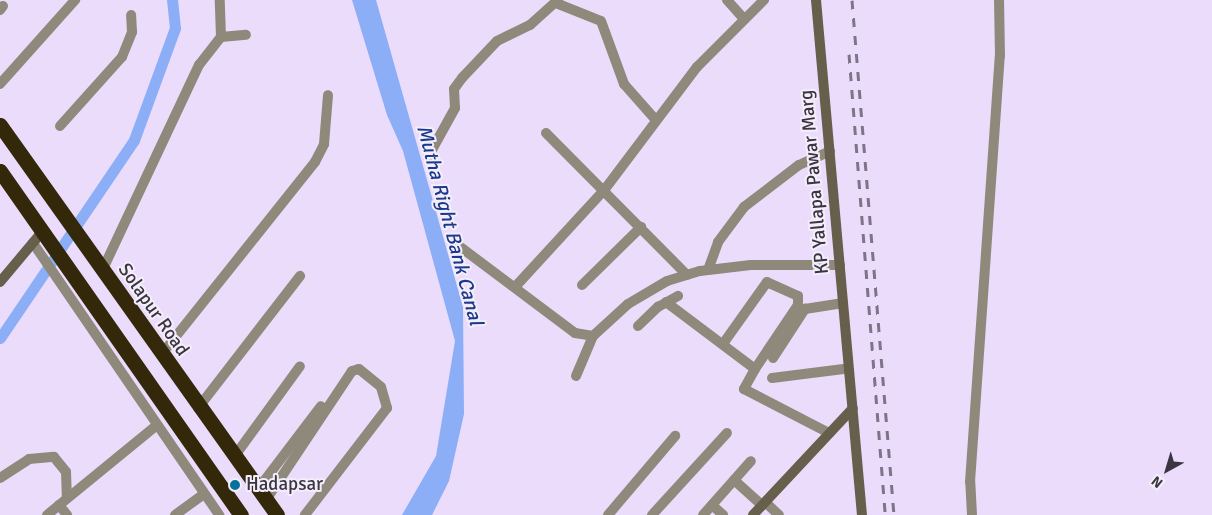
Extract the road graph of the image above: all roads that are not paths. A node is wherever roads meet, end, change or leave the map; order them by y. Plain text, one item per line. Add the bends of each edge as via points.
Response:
1 (75, 0) edge
2 (220, 0) edge
3 (727, 0) edge
4 (764, 0) edge
5 (816, 0) edge
6 (999, 0) edge
7 (557, 2) edge
8 (131, 15) dead end
9 (743, 18) junction
10 (246, 35) dead end
11 (221, 37) junction
12 (0, 84) edge
13 (328, 95) dead end
14 (655, 119) junction
15 (0, 125) edge
16 (60, 126) dead end
17 (546, 133) dead end
18 (830, 151) junction
19 (428, 157) dead end
20 (0, 172) edge
21 (605, 189) junction
22 (641, 227) junction
23 (41, 242) junction
24 (455, 243) dead end
25 (840, 265) junction
26 (708, 270) junction
27 (102, 271) junction
28 (687, 275) junction
29 (66, 276) junction
30 (300, 276) dead end
31 (0, 282) edge
32 (582, 285) dead end
33 (515, 287) junction
34 (678, 296) dead end
35 (666, 302) junction
36 (842, 303) junction
37 (638, 326) dead end
38 (593, 336) junction
39 (723, 344) junction
40 (161, 355) junction
41 (773, 358) dead end
42 (844, 365) junction
43 (300, 366) dead end
44 (755, 369) junction
45 (576, 376) dead end
46 (772, 378) dead end
47 (329, 395) dead end
48 (198, 408) junction
49 (850, 410) junction
50 (157, 426) junction
51 (727, 432) dead end
52 (829, 434) junction
53 (674, 436) dead end
54 (234, 457) junction
55 (751, 461) dead end
56 (0, 478) edge
57 (734, 480) junction
58 (204, 494) junction
59 (262, 494) junction
60 (63, 501) junction
61 (764, 504) junction
62 (712, 505) junction
63 (47, 515) edge
64 (67, 515) edge
65 (175, 515) edge
66 (219, 515) edge
67 (241, 515) edge
68 (277, 515) edge
69 (305, 515) edge
70 (608, 515) edge
71 (652, 515) edge
72 (703, 515) edge
73 (723, 515) edge
74 (753, 515) edge
75 (779, 515) edge
76 (862, 515) edge
77 (972, 515) edge

1 - 12 street
2 - 11 street
3 - 9 street
4 - 9 street
5 - 18 street, KP Yallapa Pawar Marg
6 - 77 street via 1000,56 970,482
7 - 14 street via 601,21 624,84
7 - 19 street via 530,25 497,41 462,78 454,89 455,108
8 - 16 street via 132,32 122,57
9 - 14 street
10 - 11 street
11 - 27 street via 199,65
13 - 40 street via 324,144 315,162
14 - 21 street
15 - 27 highway, Solapur Road
17 - 21 street
18 - 25 street, KP Yallapa Pawar Marg
18 - 26 street via 799,165 744,207 718,242
20 - 23 highway
21 - 22 street
21 - 33 street
22 - 28 street
22 - 32 street
23 - 29 highway
23 - 31 street
24 - 33 street
25 - 26 street
25 - 36 street, KP Yallapa Pawar Marg
26 - 28 street
27 - 40 highway, Solapur Road
28 - 38 street via 667,281 628,304
29 - 50 street
29 - 67 highway
30 - 48 street
33 - 38 street via 574,333
34 - 35 street
35 - 37 street
35 - 39 street
36 - 41 street via 805,309
36 - 42 street, KP Yallapa Pawar Marg
38 - 45 street
39 - 44 street
39 - 44 street via 767,282 798,296 798,305
40 - 48 highway, Solapur Road
42 - 46 street
42 - 49 street, KP Yallapa Pawar Marg
43 - 54 street
44 - 52 street via 744,389
47 - 59 street
48 - 54 highway, Solapur Road
49 - 52 street
49 - 76 street, KP Yallapa Pawar Marg
50 - 58 street
50 - 60 street
51 - 71 street
52 - 61 street
53 - 70 street
54 - 59 highway, Solapur Road
55 - 57 street
56 - 60 street via 29,459 54,457 66,472
57 - 61 street
57 - 62 street
58 - 65 street
58 - 66 street
59 - 68 highway, Solapur Road
59 - 69 street via 352,371 359,369 381,387 387,408
60 - 63 street
60 - 64 street
61 - 74 street
61 - 75 street
62 - 72 street
62 - 73 street

